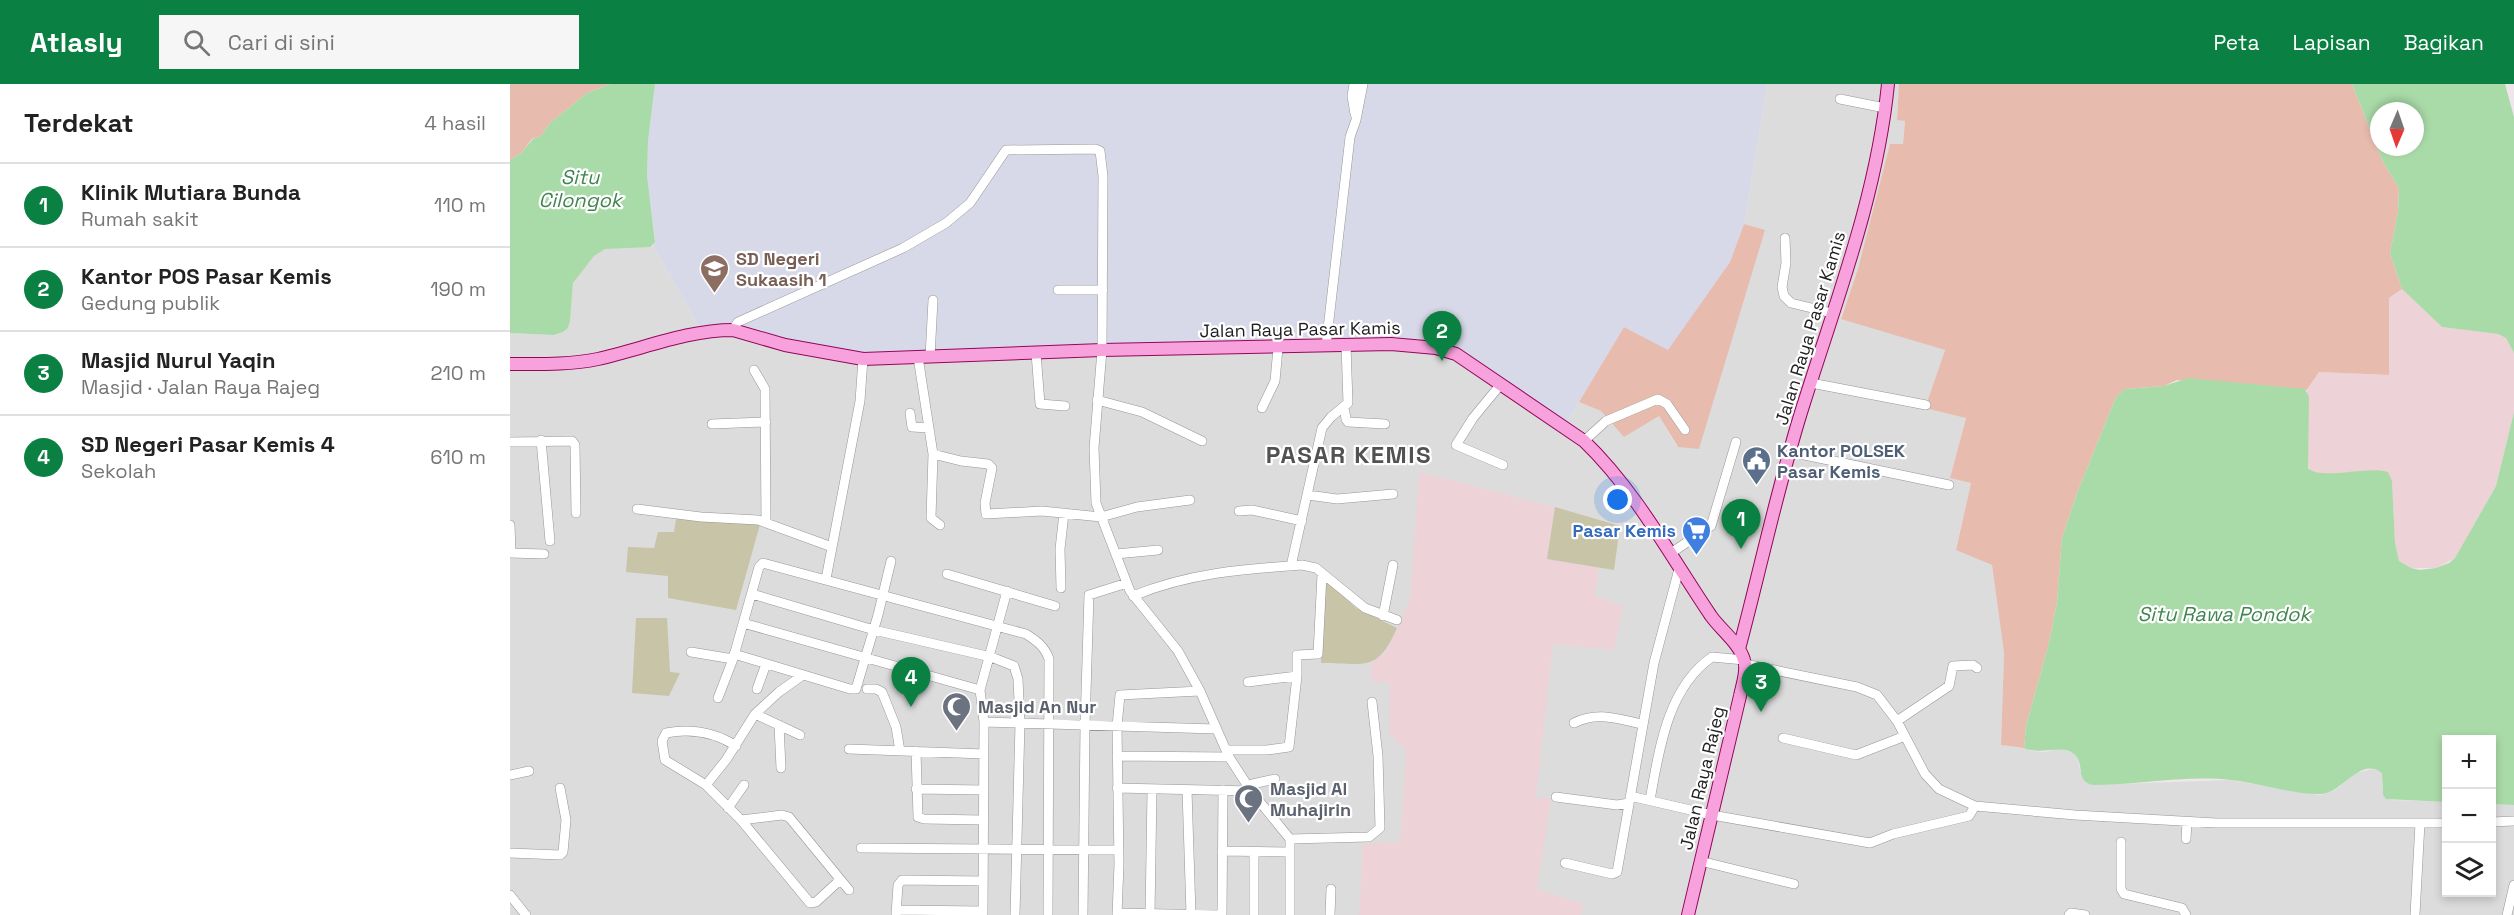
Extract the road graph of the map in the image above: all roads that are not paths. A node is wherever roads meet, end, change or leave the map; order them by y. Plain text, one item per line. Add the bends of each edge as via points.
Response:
1 (1354, 84) edge
2 (1363, 84) edge
3 (1888, 84) edge
4 (1840, 99) dead end
5 (1885, 108) junction
6 (1356, 120) junction
7 (1785, 238) dead end
8 (1059, 290) dead end
9 (1103, 290) junction
10 (933, 300) dead end
11 (1832, 314) junction
12 (734, 330) junction
13 (1346, 345) junction
14 (1326, 346) junction
15 (1278, 348) junction
16 (1102, 350) junction
17 (1036, 353) junction
18 (924, 357) junction
19 (863, 359) junction
20 (510, 364) edge
21 (754, 370) dead end
22 (1811, 383) junction
23 (1501, 384) junction
24 (1097, 400) junction
25 (1926, 405) dead end
26 (1065, 406) dead end
27 (1344, 406) junction
28 (1262, 408) dead end
29 (910, 413) dead end
30 (766, 422) junction
31 (712, 424) dead end
32 (1385, 424) dead end
33 (929, 428) junction
34 (1685, 430) dead end
35 (541, 440) junction
36 (1202, 441) dead end
37 (1584, 441) junction
38 (510, 442) edge
39 (1736, 442) dead end
40 (1790, 452) junction
41 (933, 454) junction
42 (1503, 465) dead end
43 (1949, 484) dead end
44 (1393, 494) dead end
45 (1308, 495) junction
46 (1190, 500) dead end
47 (637, 509) dead end
48 (1239, 511) dead end
49 (576, 513) dead end
50 (1064, 513) junction
51 (1101, 517) junction
52 (1302, 521) junction
53 (766, 523) junction
54 (510, 525) edge
55 (939, 525) dead end
56 (550, 541) dead end
57 (832, 547) junction
58 (1158, 550) dead end
59 (511, 553) edge
60 (1671, 553) junction
61 (544, 554) dead end
62 (1116, 554) junction
63 (891, 561) dead end
64 (1393, 565) dead end
65 (1291, 566) junction
66 (1679, 569) junction
67 (946, 574) dead end
68 (1322, 574) junction
69 (826, 579) junction
70 (1127, 583) junction
71 (1061, 588) dead end
72 (1007, 591) junction
73 (752, 594) junction
74 (1133, 596) junction
75 (883, 597) junction
76 (1054, 606) dead end
77 (1383, 616) junction
78 (1397, 620) dead end
79 (743, 623) junction
80 (999, 626) junction
81 (873, 630) junction
82 (692, 652) dead end
83 (733, 656) junction
84 (991, 657) junction
85 (1743, 658) junction
86 (864, 659) junction
87 (766, 664) junction
88 (1977, 668) dead end
89 (803, 675) junction
90 (1297, 676) junction
91 (1248, 682) dead end
92 (757, 689) dead end
93 (867, 689) dead end
94 (980, 690) junction
95 (1200, 691) junction
96 (718, 698) dead end
97 (1372, 702) dead end
98 (755, 714) junction
99 (1897, 721) junction
100 (984, 722) junction
101 (1020, 723) junction
102 (1574, 723) dead end
103 (1050, 724) junction
104 (1642, 724) junction
105 (778, 725) junction
106 (1085, 725) junction
107 (1117, 726) junction
108 (1216, 729) junction
109 (800, 735) dead end
110 (1905, 736) junction
111 (1783, 738) dead end
112 (736, 746) junction
113 (849, 749) dead end
114 (900, 751) junction
115 (916, 751) junction
116 (1228, 753) junction
117 (984, 754) junction
118 (1117, 756) junction
119 (781, 768) dead end
120 (529, 771) dead end
121 (510, 775) edge
122 (1275, 779) dead end
123 (706, 784) junction
124 (744, 784) dead end
125 (560, 788) dead end
126 (1117, 788) junction
127 (1249, 788) junction
128 (916, 789) junction
129 (984, 790) junction
130 (1152, 790) junction
131 (1187, 790) junction
132 (1223, 790) junction
133 (1556, 797) dead end
134 (1630, 799) junction
135 (1650, 800) junction
136 (1975, 806) junction
137 (728, 808) junction
138 (1712, 815) junction
139 (741, 820) junction
140 (983, 820) junction
141 (2514, 821) edge
142 (2187, 822) junction
143 (2442, 822) edge
144 (2496, 822) edge
145 (2420, 823) junction
146 (1290, 839) junction
147 (2186, 839) dead end
148 (2121, 842) dead end
149 (861, 848) dead end
150 (983, 849) junction
151 (1016, 849) junction
152 (1049, 849) junction
153 (1084, 849) junction
154 (1119, 850) junction
155 (1222, 851) junction
156 (1254, 852) junction
157 (1290, 852) junction
158 (510, 853) edge
159 (1701, 861) junction
160 (1565, 863) dead end
161 (840, 880) junction
162 (983, 881) junction
163 (1794, 884) dead end
164 (2514, 885) edge
165 (1331, 889) dead end
166 (849, 890) dead end
167 (510, 895) edge
168 (896, 913) edge
169 (983, 913) edge
170 (1117, 914) edge
171 (1150, 914) edge
172 (1191, 914) edge
173 (526, 915) edge
174 (1015, 915) edge
175 (1048, 915) edge
176 (1083, 915) edge
177 (1222, 915) edge
178 (1254, 915) edge
179 (1290, 915) edge
180 (1330, 915) edge
181 (1688, 915) edge
182 (2069, 915) edge
183 (2085, 915) edge
184 (2186, 915) edge
185 (2415, 915) edge
186 (2507, 915) edge

1 - 6 street
2 - 6 street
3 - 5 main road, Jalan Raya Pasar Kamis
4 - 5 street
5 - 11 main road, Jalan Raya Pasar Kamis via 1857,240
6 - 14 street via 1350,137
7 - 11 street via 1784,296 1791,303
8 - 9 street
9 - 12 street via 1100,151 1006,150 970,203 946,223 893,253 738,322
9 - 16 street
10 - 18 street
11 - 22 main road, Jalan Raya Pasar Kamis
12 - 19 main road, Jalan Raya Pasar Kamis via 785,345
12 - 20 main road, Jalan Raya Pasar Kamis via 699,333 596,359
13 - 14 main road, Jalan Raya Pasar Kamis
13 - 23 main road, Jalan Raya Pasar Kamis via 1391,344 1447,350
13 - 27 street via 1348,398
14 - 15 main road, Jalan Raya Pasar Kamis
15 - 16 main road, Jalan Raya Pasar Kamis
15 - 28 street via 1275,381
16 - 17 main road, Jalan Raya Pasar Kamis
16 - 24 street
17 - 18 main road, Jalan Raya Pasar Kamis
17 - 26 street via 1041,404
18 - 19 main road, Jalan Raya Pasar Kamis
18 - 33 street
19 - 57 street via 860,401
21 - 30 street via 765,389
22 - 25 street
22 - 40 main road, Jalan Raya Pasar Kamis
23 - 37 main road, Jalan Raya Pasar Kamis
23 - 42 street via 1456,445
24 - 36 street via 1142,412
24 - 51 street via 1093,472
27 - 32 street via 1348,422
27 - 45 street via 1322,428
29 - 33 street via 912,427
30 - 31 street
30 - 53 street
33 - 41 street
34 - 37 street via 1667,404 1658,399 1606,421
35 - 38 street
35 - 49 street via 572,441
35 - 56 street
37 - 60 main road, Jalan Raya Pasar Kamis via 1630,495
39 - 60 street via 1711,526
40 - 43 street
40 - 85 main road, Jalan Raya Pasar Kamis
41 - 50 street via 992,468 986,514
41 - 55 street via 931,518
44 - 45 street via 1349,498
45 - 52 street
46 - 51 street via 1137,507
47 - 53 street
48 - 52 street via 1252,510
50 - 51 street
50 - 71 street
51 - 62 street
52 - 65 street
53 - 57 street
54 - 59 street
57 - 69 street
58 - 62 street
59 - 61 street
60 - 66 main road, Jalan Raya Pasar Kamis
62 - 70 street
63 - 75 street
64 - 77 street
65 - 68 street via 1310,566
65 - 74 street via 1208,574 1162,584
66 - 85 main road, Jalan Raya Pasar Kamis
66 - 104 street
67 - 72 street
68 - 77 street via 1365,608
68 - 90 street via 1318,654 1297,655
69 - 73 street via 763,563
69 - 75 street
70 - 74 street
70 - 106 street via 1090,593
72 - 76 street
72 - 80 street
73 - 79 street
73 - 81 street
74 - 95 street via 1178,651
75 - 80 street
75 - 81 street
77 - 78 street
79 - 83 street
79 - 86 street
80 - 84 street
80 - 103 street via 1026,634 1046,651
81 - 84 street
81 - 86 street
82 - 83 street
83 - 87 street
83 - 96 street
84 - 94 street
84 - 101 street via 1010,663 1016,670
85 - 99 street via 1869,691 1882,699
85 - 135 street via 1712,657 1696,672 1667,720
85 - 138 main road, Jalan Raya Rajeg via 1740,696
86 - 89 street via 856,688
86 - 94 street
87 - 89 street
87 - 92 street
88 - 99 street via 1953,666 1948,686
89 - 98 street
90 - 91 street
90 - 116 street via 1289,747
93 - 114 street via 882,692 897,727
94 - 100 street
95 - 107 street via 1120,695
95 - 108 street
97 - 146 street via 1380,828 1368,837
98 - 105 street
98 - 112 street
99 - 110 street
100 - 101 street
100 - 117 street
101 - 103 street
101 - 151 street
102 - 104 street via 1602,716
103 - 106 street
103 - 152 street
104 - 134 street
105 - 109 street
105 - 119 street
106 - 107 street
106 - 153 street
107 - 108 street
107 - 118 street
108 - 116 street
110 - 111 street via 1856,754
110 - 136 street via 1937,787
112 - 123 street
112 - 123 street via 713,733 663,735 665,760
113 - 114 street
114 - 115 street
115 - 117 street
115 - 128 street
116 - 118 street
116 - 127 street
117 - 129 street
118 - 126 street
120 - 121 street
122 - 127 street
123 - 137 street
124 - 137 street
125 - 158 street via 566,820 563,852
126 - 130 street
126 - 154 street
127 - 132 street
127 - 146 street
128 - 129 street
128 - 140 street via 919,818
129 - 140 street
130 - 131 street
130 - 171 street
131 - 132 street
131 - 172 street
132 - 155 street
133 - 134 street via 1617,805
134 - 135 street
134 - 160 street via 1617,872
135 - 138 street
136 - 138 street via 1969,816 1870,843
136 - 142 street
137 - 139 street
138 - 159 main road, Jalan Raya Rajeg
139 - 161 street via 789,817
139 - 161 street via 816,907
140 - 150 street
141 - 144 street
142 - 145 street
142 - 147 street
143 - 145 street
145 - 185 street
146 - 157 street
148 - 184 street via 2124,894 2182,908
149 - 150 street
150 - 151 street
150 - 162 street
151 - 152 street
151 - 174 street
152 - 153 street
152 - 175 street
153 - 154 street
153 - 176 street
154 - 170 street
155 - 156 street
155 - 177 street
156 - 157 street
156 - 178 street
157 - 179 street
159 - 163 street
159 - 181 main road, Jalan Raya Rajeg
161 - 166 street
162 - 168 street via 902,880 898,885
162 - 169 street
164 - 186 street
165 - 180 street
167 - 173 street
168 - 169 street
170 - 171 street
171 - 172 street
172 - 177 street
182 - 183 street

